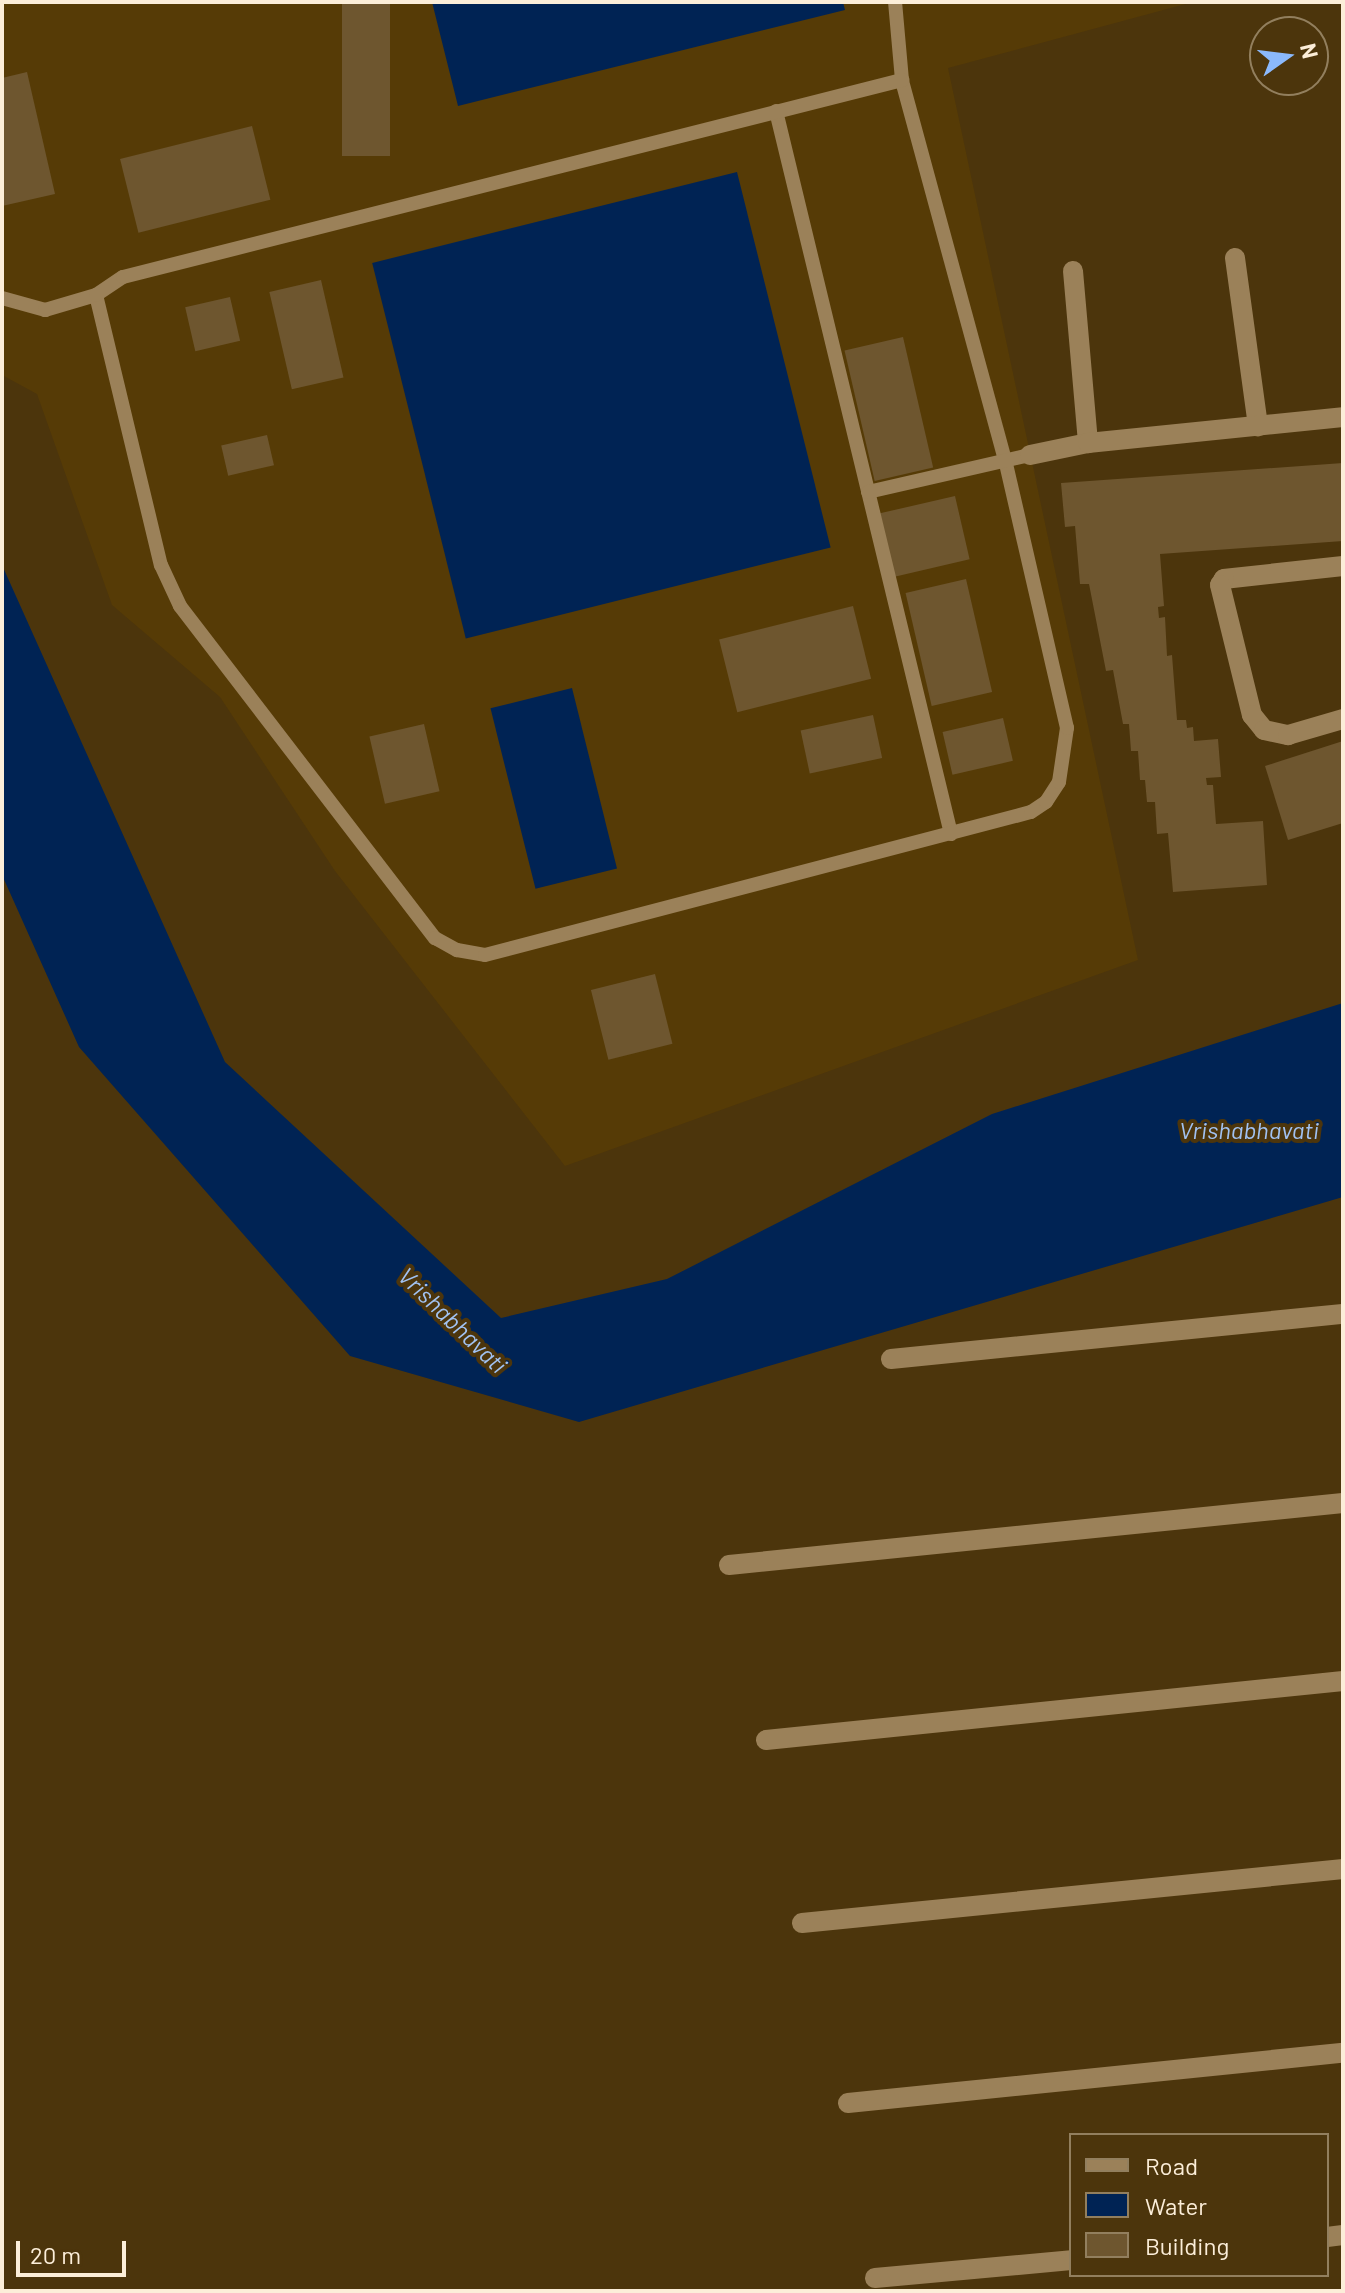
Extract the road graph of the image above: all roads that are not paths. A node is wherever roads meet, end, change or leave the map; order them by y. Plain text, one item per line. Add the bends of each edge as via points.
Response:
1 (895, 2) edge
2 (902, 80) junction
3 (776, 111) junction
4 (1235, 258) dead end
5 (1073, 271) dead end
6 (96, 295) junction
7 (2, 298) edge
8 (1343, 417) edge
9 (1258, 426) junction
10 (1088, 443) junction
11 (1030, 455) joint
12 (1005, 460) junction
13 (868, 492) junction
14 (1343, 566) edge
15 (1343, 719) edge
16 (951, 834) junction
17 (1343, 1314) edge
18 (891, 1359) dead end
19 (1343, 1503) edge
20 (729, 1565) dead end
21 (1343, 1681) edge
22 (766, 1740) dead end
23 (1343, 1869) edge
24 (802, 1923) dead end
25 (1343, 2053) edge
26 (848, 2103) dead end
27 (1069, 2260) edge
28 (875, 2278) dead end

1 - 2 lane
2 - 3 lane
2 - 12 lane
3 - 6 lane via 123,277
3 - 13 lane
4 - 9 street
5 - 10 street
6 - 7 lane via 45,310
6 - 16 lane via 161,565 180,606 435,938 457,950 485,955
8 - 9 street
9 - 10 street
10 - 11 street
11 - 12 lane
12 - 13 lane
12 - 16 lane via 1067,728 1066,752 1059,782 1046,802 1008,820
13 - 16 lane
14 - 15 street via 1224,579 1220,585 1252,715 1264,730 1288,735
17 - 18 street
19 - 20 street
21 - 22 street
23 - 24 street
25 - 26 street
27 - 28 street

